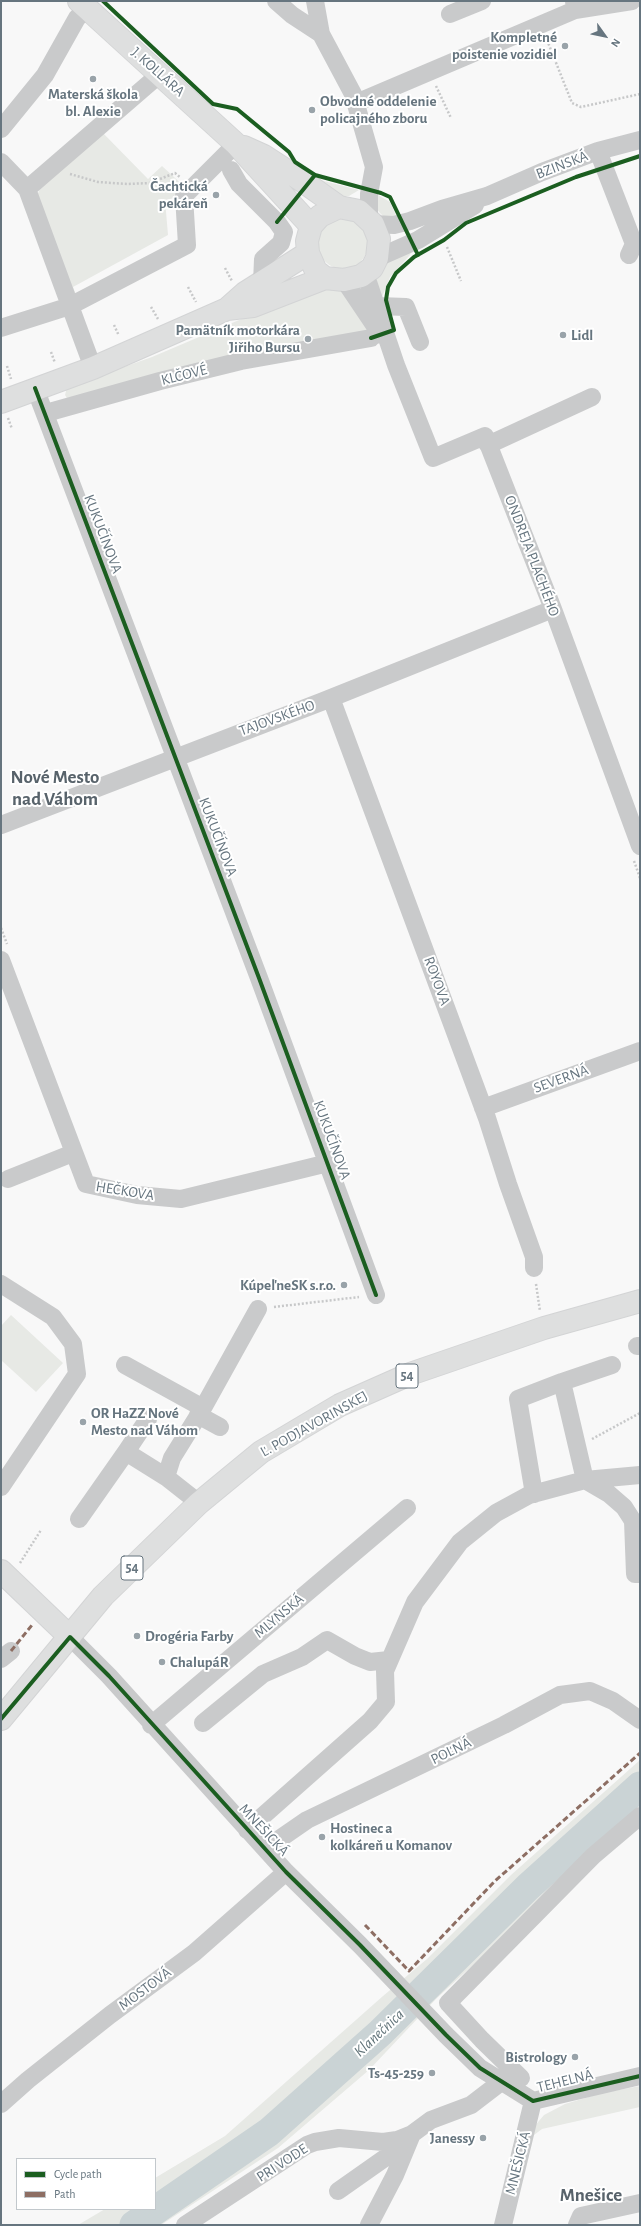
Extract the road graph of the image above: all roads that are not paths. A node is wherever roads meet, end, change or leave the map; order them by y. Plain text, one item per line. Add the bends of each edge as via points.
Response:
1 (276, 1) edge
2 (310, 1) edge
3 (316, 1) edge
4 (482, 1) edge
5 (632, 1) edge
6 (83, 5) edge
7 (575, 6) edge
8 (450, 14) dead end
9 (292, 15) junction
10 (321, 34) junction
11 (160, 74) junction
12 (356, 103) junction
13 (1, 129) edge
14 (640, 140) edge
15 (236, 144) junction
16 (598, 151) junction
17 (1, 162) edge
18 (231, 170) dead end
19 (27, 188) junction
20 (369, 194) junction
21 (487, 196) junction
22 (343, 208) junction
23 (371, 222) junction
24 (311, 226) junction
25 (634, 249) edge
26 (308, 253) junction
27 (371, 266) junction
28 (335, 279) junction
29 (262, 283) junction
30 (70, 306) junction
31 (378, 306) junction
32 (227, 309) junction
33 (1, 328) edge
34 (379, 339) junction
35 (420, 342) dead end
36 (93, 368) junction
37 (35, 388) junction
38 (592, 397) dead end
39 (1, 402) edge
40 (46, 413) junction
41 (488, 445) junction
42 (553, 610) junction
43 (331, 698) junction
44 (174, 757) junction
45 (1, 825) edge
46 (640, 846) edge
47 (1, 960) edge
48 (640, 1051) edge
49 (483, 1108) junction
50 (73, 1153) junction
51 (328, 1163) junction
52 (8, 1179) dead end
53 (534, 1268) road end
54 (1, 1284) edge
55 (376, 1295) road end
56 (640, 1300) edge
57 (258, 1309) road end
58 (125, 1365) dead end
59 (612, 1365) dead end
60 (562, 1382) junction
61 (200, 1411) junction
62 (148, 1420) dead end
63 (220, 1427) dead end
64 (126, 1452) junction
65 (640, 1475) edge
66 (166, 1477) junction
67 (586, 1480) junction
68 (1, 1487) edge
69 (534, 1494) junction
70 (199, 1502) junction
71 (407, 1508) dead end
72 (79, 1519) dead end
73 (10, 1567) edge
74 (640, 1574) edge
75 (70, 1637) junction
76 (389, 1660) junction
77 (1, 1719) edge
78 (640, 1720) edge
79 (203, 1723) dead end
80 (151, 1725) junction
81 (640, 1816) edge
82 (247, 1830) junction
83 (265, 1849) junction
84 (286, 1872) junction
85 (446, 2035) joint
86 (640, 2076) edge
87 (521, 2078) dead end
88 (501, 2082) junction
89 (533, 2101) junction
90 (1, 2104) edge
91 (408, 2142) junction
92 (338, 2191) dead end
93 (640, 2203) edge
94 (186, 2225) edge
95 (369, 2225) edge
96 (503, 2225) edge
97 (577, 2225) edge

1 - 9 street
2 - 9 street
3 - 10 street
4 - 8 street
5 - 7 street
6 - 11 main road, J. KOLLÁRA
6 - 13 street via 45,75
7 - 12 street via 540,24
9 - 10 street
10 - 12 street
11 - 15 main road, J. KOLLÁRA
11 - 19 street
12 - 20 street via 374,167
14 - 16 street, BZINSKÁ
15 - 22 main road, J. KOLLÁRA via 264,156
15 - 24 main road, J. KOLLÁRA
15 - 30 street via 184,196 186,245
16 - 21 street, BZINSKÁ
16 - 25 street
17 - 19 street
18 - 29 street via 238,184 284,232 281,243 263,260
19 - 30 street
20 - 22 street
20 - 23 street
21 - 23 street, BZINSKÁ via 394,225
21 - 27 street, BZINSKÁ via 418,240
22 - 23 main road via 359,211
22 - 24 main road via 320,216
23 - 27 main road via 379,239
24 - 26 main road via 306,241
26 - 28 main road via 316,271
26 - 29 main road
27 - 28 main road via 355,279
27 - 31 street
28 - 32 main road via 253,306
28 - 34 street via 375,329
29 - 32 main road
30 - 33 street
30 - 36 street
31 - 34 street
31 - 35 street via 406,307
32 - 36 main road
34 - 40 street, KLČOVÉ via 241,361
34 - 41 street via 432,458 485,436
36 - 37 main road
37 - 39 main road
37 - 40 street, KUKUČÍNOVA
38 - 41 street
40 - 44 street, KUKUČÍNOVA
41 - 42 street, ONDREJA PLACHÉHO
42 - 43 street, TAJOVSKÉHO
42 - 46 street, ONDREJA PLACHÉHO
43 - 44 street, TAJOVSKÉHO
43 - 49 street, ROYOVA
44 - 45 street, TAJOVSKÉHO
44 - 51 street, KUKUČÍNOVA
47 - 50 street, HEČKOVA
48 - 49 street, SEVERNÁ
49 - 53 street, ROYOVA via 534,1257
50 - 51 street, HEČKOVA via 86,1184 137,1195 181,1199
50 - 52 street
51 - 55 street, KUKUČÍNOVA
54 - 68 street via 53,1318 73,1344 76,1374
56 - 70 main road, Ľ. PODJAVORINSKEJ / 54 via 544,1328 410,1374 340,1405 261,1452
57 - 61 street
58 - 61 street
59 - 60 street
60 - 67 street
60 - 69 street via 518,1399
61 - 63 street
61 - 66 street via 172,1458
62 - 64 street
64 - 66 street
64 - 72 street
65 - 67 street
66 - 70 street
67 - 69 street
67 - 74 street via 624,1507 633,1521 635,1574
69 - 76 street via 496,1513 460,1542 415,1602
70 - 75 main road, Ľ. PODJAVORINSKEJ / 54 via 103,1596
71 - 80 street, MLYNSKÁ
73 - 75 main road
75 - 77 main road, 54
75 - 80 street, MNEŠICKÁ via 110,1676
76 - 79 street via 370,1662 327,1640 302,1657 263,1674
76 - 82 street via 385,1671 386,1702 382,1707 370,1721
78 - 83 street, POĽNÁ via 613,1701 590,1691 560,1696 306,1820
80 - 82 street, MNEŠICKÁ
81 - 87 street via 593,1856 448,2003
82 - 83 street, MNEŠICKÁ
83 - 84 street, MNEŠICKÁ
84 - 85 street, MNEŠICKÁ
84 - 90 street, MOSTOVÁ via 194,1953 92,2029
85 - 88 street, TEHELNÁ via 480,2068
86 - 89 street, TEHELNÁ
88 - 89 street, TEHELNÁ
88 - 91 street via 471,2105 431,2120
89 - 96 street, MNEŠICKÁ
91 - 92 street
91 - 94 street, PRI VODE via 349,2138 316,2142 282,2160
91 - 95 street via 395,2175
93 - 97 street via 581,2216

